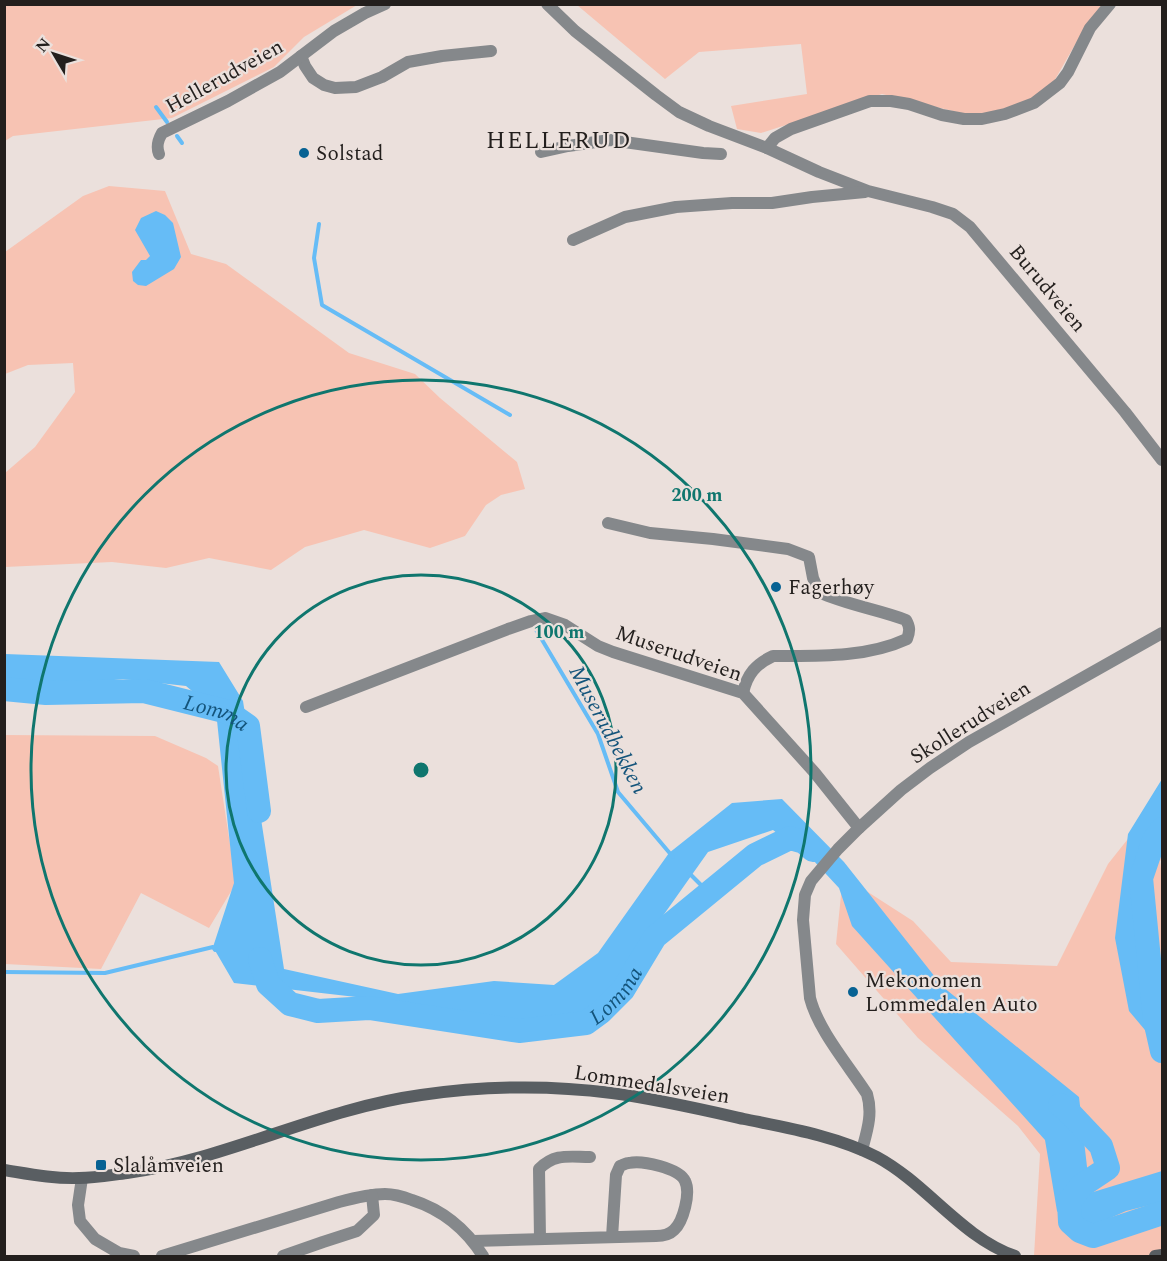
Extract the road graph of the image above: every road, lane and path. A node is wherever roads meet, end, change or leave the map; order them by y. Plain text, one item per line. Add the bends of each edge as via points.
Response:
1 (385, 4) edge
2 (547, 4) edge
3 (1110, 4) edge
4 (491, 51) dead end
5 (301, 56) junction
6 (767, 148) junction
7 (541, 152) dead end
8 (159, 154) dead end
9 (721, 154) dead end
10 (868, 191) junction
11 (573, 240) dead end
12 (1162, 460) edge
13 (608, 523) dead end
14 (1162, 633) edge
15 (743, 693) junction
16 (306, 707) dead end
17 (859, 828) junction
18 (862, 1150) junction
19 (590, 1158) dead end
20 (4, 1170) edge
21 (82, 1178) junction
22 (372, 1196) junction
23 (612, 1237) junction
24 (540, 1239) junction
25 (473, 1241) junction
26 (1162, 1255) edge
27 (134, 1257) edge
28 (162, 1257) edge
29 (283, 1257) edge
30 (483, 1257) edge
31 (1015, 1257) edge
32 (1155, 1257) edge

1 - 5 street, Hellerudveien via 334,32
2 - 6 street, Burudveien via 575,31 679,112
3 - 6 street via 1090,28 1060,83 1034,104 982,119 964,119 909,104 870,101 791,129
4 - 5 street via 408,62 356,87 335,88 313,78
5 - 8 street, Hellerudveien via 228,101 162,133
6 - 10 street, Burudveien
7 - 9 street via 610,140
10 - 11 street, Burudveien via 772,203 676,207 625,217
10 - 12 street, Burudveien via 952,214 970,227
13 - 15 street via 801,553 809,557 819,592 906,620 909,626 907,639 896,644 846,654 773,656 763,660
14 - 17 street, Skollerudveien via 959,749 900,790
15 - 16 street, Muserudveien via 613,652 545,618
15 - 17 street, Muserudveien
17 - 18 street, Skollerudveien via 811,881 805,895 803,920 812,1007 870,1103
18 - 21 main road, Lommedalsveien via 813,1134 637,1097 579,1090 489,1089 419,1095 376,1104 177,1164
18 - 31 main road, Lommedalsveien via 909,1178 977,1236
19 - 24 street via 559,1156 539,1169
20 - 21 main road, Lommedalsveien
21 - 27 street via 80,1221 95,1239
22 - 25 street via 402,1197 442,1212
22 - 28 street via 339,1202
22 - 29 street via 374,1215 357,1231
23 - 23 street via 666,1235 674,1230 687,1198 685,1180 675,1171 659,1166 631,1162 620,1166
23 - 24 street
24 - 25 street
25 - 30 street
26 - 32 main road

